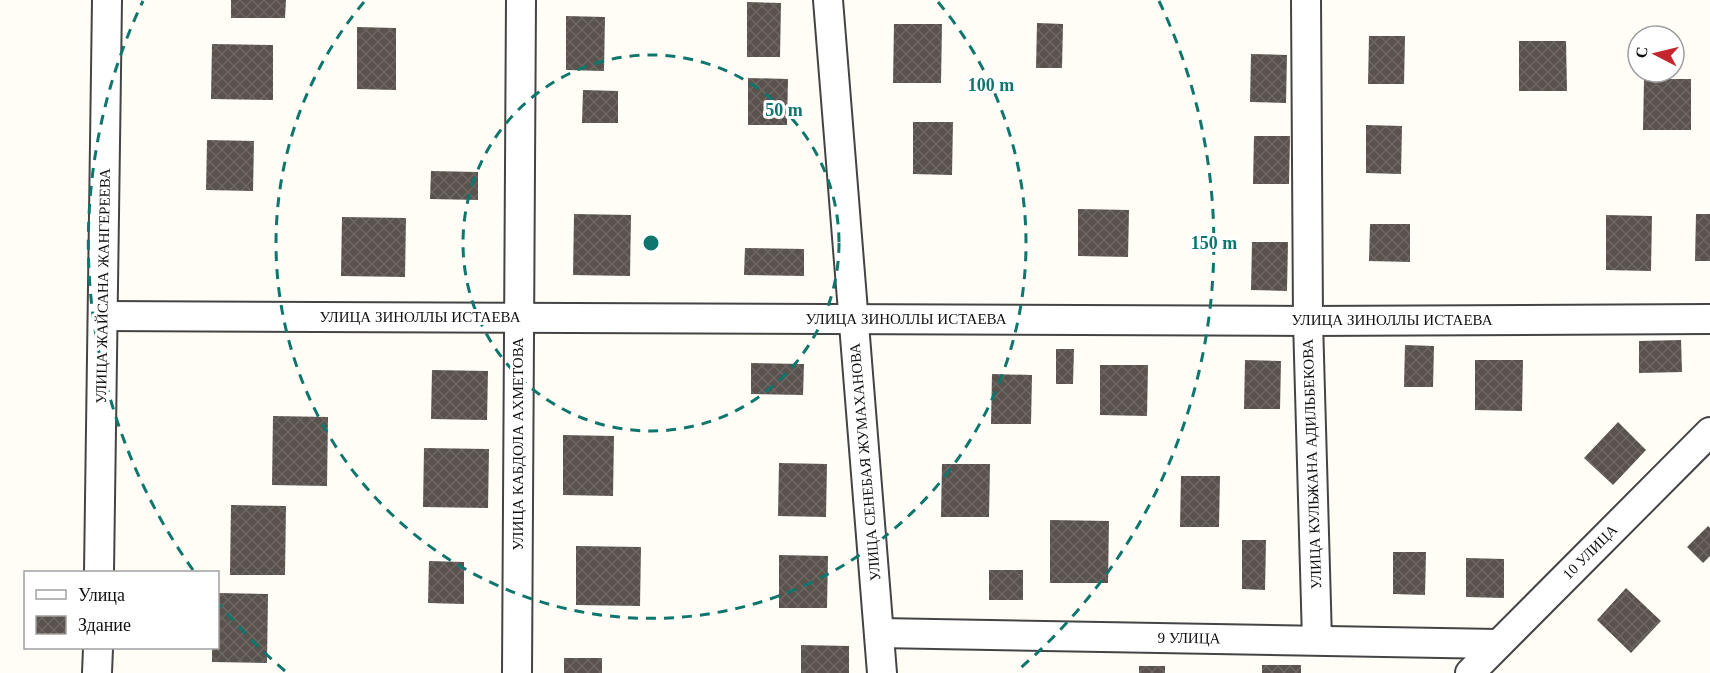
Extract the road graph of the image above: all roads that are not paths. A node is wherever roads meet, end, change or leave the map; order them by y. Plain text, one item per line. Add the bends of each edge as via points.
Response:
1 (108, 0) edge
2 (521, 0) edge
3 (828, 0) edge
4 (1306, 0) edge
5 (103, 316) junction
6 (519, 318) junction
7 (854, 319) junction
8 (1710, 319) edge
9 (1308, 321) junction
10 (1710, 432) edge
11 (99, 571) edge
12 (879, 633) junction
13 (1317, 640) junction
14 (1498, 644) junction
15 (98, 649) edge
16 (97, 673) edge
17 (516, 673) edge
18 (882, 673) edge
19 (1470, 673) edge

1 - 5 street, УЛИЦА ЖАЙСАНА ЖАНГЕРЕЕВА
2 - 6 street, УЛИЦА КАБДОЛА АХМЕТОВА
3 - 7 street, УЛИЦА СЕНЕБАЯ ЖУМАХАНОВА
4 - 9 street, УЛИЦА КУЛЬЖАНА АДИЛЬБЕКОВА
5 - 6 street, УЛИЦА ЗИНОЛЛЫ ИСТАЕВА
5 - 11 street, УЛИЦА ЖАЙСАНА ЖАНГЕРЕЕВА
6 - 7 street, УЛИЦА ЗИНОЛЛЫ ИСТАЕВА
6 - 17 street, УЛИЦА КАБДОЛА АХМЕТОВА
7 - 9 street, УЛИЦА ЗИНОЛЛЫ ИСТАЕВА
7 - 12 street, УЛИЦА СЕНЕБАЯ ЖУМАХАНОВА
8 - 9 street, УЛИЦА ЗИНОЛЛЫ ИСТАЕВА
9 - 13 street, УЛИЦА КУЛЬЖАНА АДИЛЬБЕКОВА
10 - 14 street, 10 УЛИЦА
12 - 13 street, 9 УЛИЦА
12 - 18 street, УЛИЦА СЕНЕБАЯ ЖУМАХАНОВА
13 - 14 street, 9 УЛИЦА
14 - 19 street, 10 УЛИЦА
15 - 16 street

